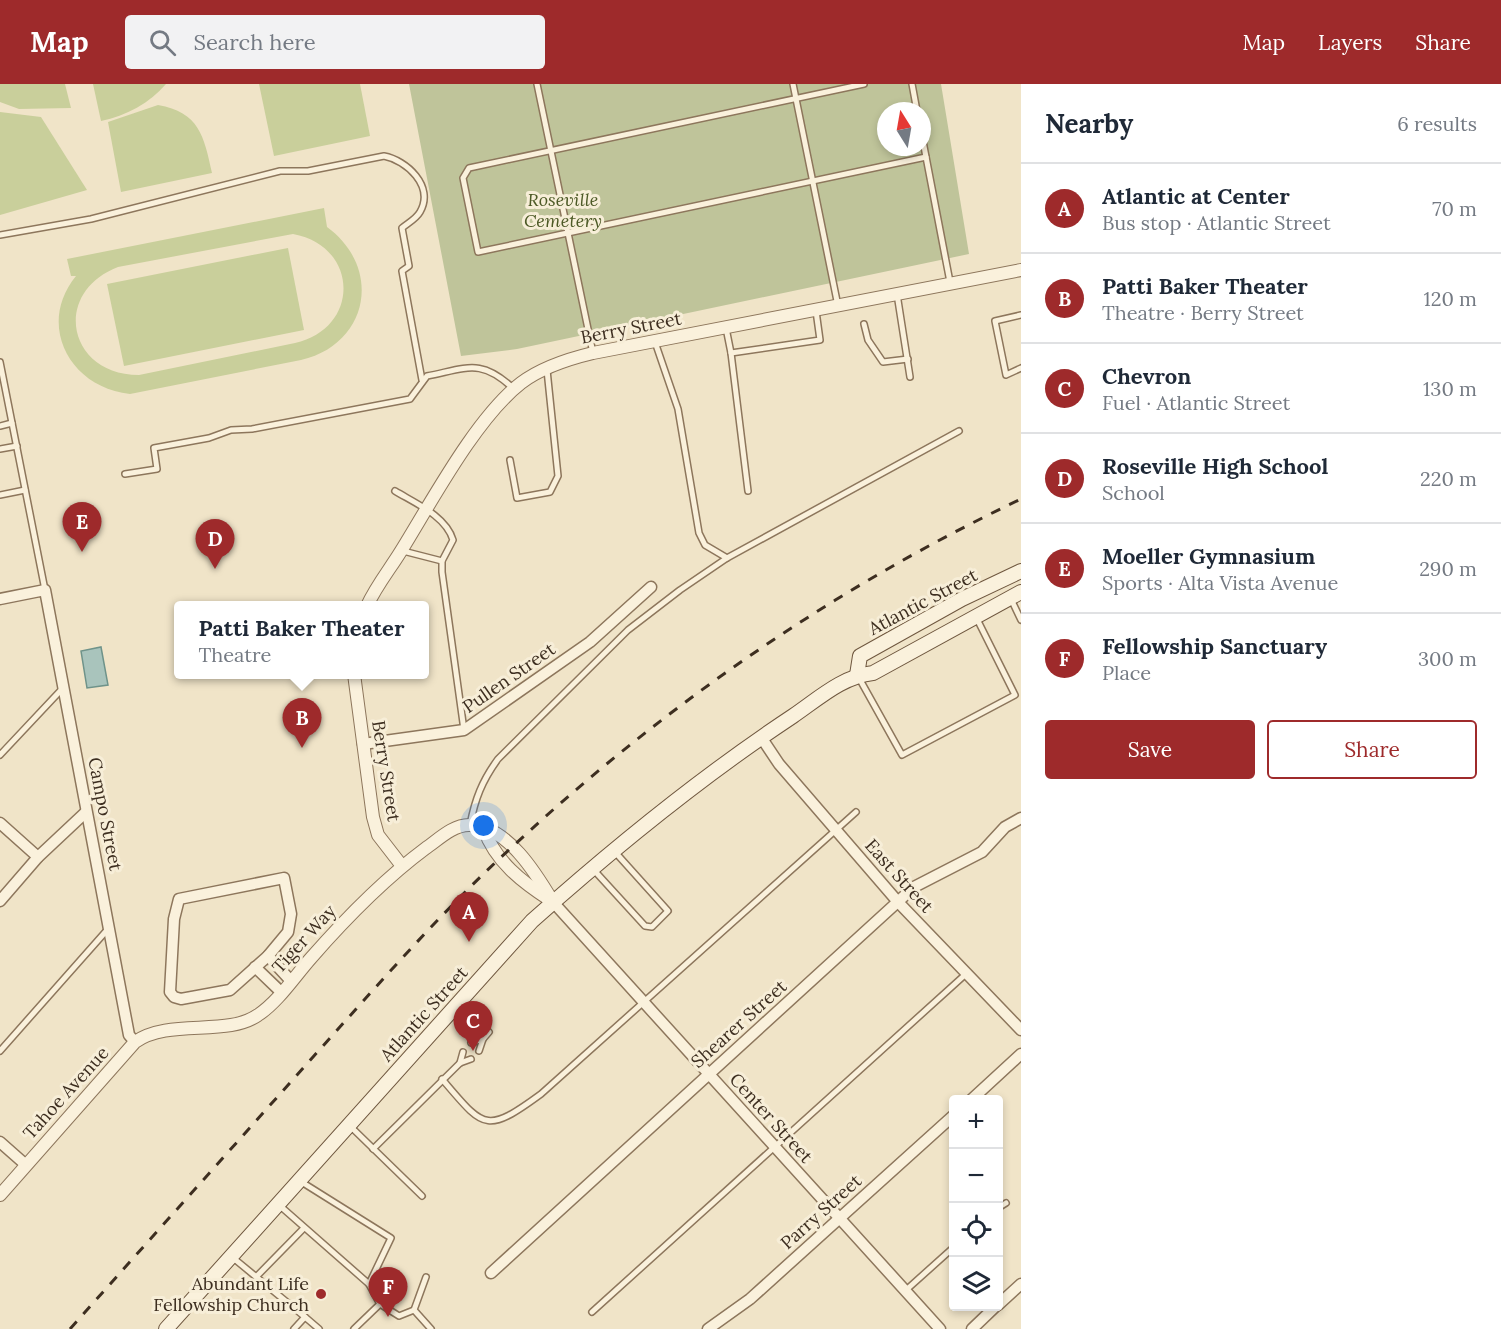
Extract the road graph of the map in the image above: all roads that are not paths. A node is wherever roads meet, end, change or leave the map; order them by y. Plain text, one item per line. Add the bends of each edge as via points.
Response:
1 (537, 84) edge
2 (793, 84) edge
3 (864, 84) edge
4 (912, 84) edge
5 (796, 98) junction
6 (915, 102) edge
7 (552, 151) junction
8 (926, 158) joint
9 (813, 181) junction
10 (569, 233) junction
11 (0, 236) edge
12 (1021, 270) edge
13 (951, 284) junction
14 (897, 294) junction
15 (838, 306) junction
16 (816, 310) junction
17 (1021, 315) edge
18 (864, 324) dead end
19 (726, 327) junction
20 (655, 341) junction
21 (593, 353) junction
22 (731, 353) junction
23 (908, 359) junction
24 (0, 362) edge
25 (547, 368) junction
26 (1021, 368) edge
27 (910, 377) dead end
28 (422, 381) junction
29 (514, 389) junction
30 (12, 423) junction
31 (0, 426) edge
32 (959, 431) dead end
33 (17, 446) junction
34 (0, 449) edge
35 (510, 460) dead end
36 (125, 474) dead end
37 (25, 490) junction
38 (395, 491) dead end
39 (748, 491) dead end
40 (0, 495) edge
41 (425, 510) junction
42 (402, 550) junction
43 (727, 558) junction
44 (442, 561) junction
45 (1021, 572) edge
46 (1021, 581) edge
47 (651, 587) dead end
48 (45, 590) junction
49 (1015, 595) edge
50 (0, 599) edge
51 (370, 601) edge
52 (976, 615) junction
53 (1021, 620) edge
54 (857, 675) junction
55 (355, 679) edge
56 (65, 685) junction
57 (464, 730) junction
58 (761, 737) junction
59 (363, 744) junction
60 (0, 755) edge
61 (86, 812) junction
62 (856, 812) dead end
63 (1021, 818) edge
64 (0, 823) edge
65 (470, 825) junction
66 (484, 829) junction
67 (836, 830) junction
68 (614, 851) junction
69 (38, 857) junction
70 (402, 866) junction
71 (592, 868) junction
72 (0, 901) edge
73 (553, 902) junction
74 (898, 902) junction
75 (110, 927) junction
76 (268, 956) junction
77 (255, 968) junction
78 (967, 973) junction
79 (291, 981) junction
80 (281, 992) junction
81 (459, 1002) junction
82 (643, 1002) junction
83 (1021, 1030) edge
84 (483, 1039) junction
85 (135, 1042) junction
86 (471, 1043) dead end
87 (0, 1051) edge
88 (479, 1051) dead end
89 (463, 1052) dead end
90 (1021, 1054) edge
91 (471, 1059) dead end
92 (460, 1063) junction
93 (709, 1074) junction
94 (442, 1079) junction
95 (976, 1095) edge
96 (949, 1120) edge
97 (349, 1125) junction
98 (0, 1142) edge
99 (774, 1146) junction
100 (373, 1149) junction
101 (26, 1165) junction
102 (298, 1180) junction
103 (0, 1195) edge
104 (422, 1197) dead end
105 (1006, 1203) dead end
106 (278, 1204) junction
107 (1003, 1205) edge
108 (840, 1218) junction
109 (304, 1228) junction
110 (949, 1251) edge
111 (231, 1256) junction
112 (491, 1273) dead end
113 (257, 1276) junction
114 (426, 1277) dead end
115 (369, 1284) junction
116 (1021, 1284) edge
117 (905, 1291) junction
118 (1003, 1301) edge
119 (380, 1304) junction
120 (414, 1310) junction
121 (992, 1311) edge
122 (592, 1312) dead end
123 (305, 1317) junction
124 (166, 1329) edge
125 (294, 1329) edge
126 (319, 1329) edge
127 (354, 1329) edge
128 (431, 1329) edge
129 (708, 1329) edge
130 (940, 1329) edge
131 (972, 1329) edge

1 - 7 lane
2 - 5 lane
3 - 5 lane
4 - 6 lane
5 - 7 lane
5 - 9 lane
7 - 10 lane
7 - 10 lane via 466,171 463,178 478,252
8 - 9 lane
8 - 13 lane
9 - 10 lane
9 - 15 lane
10 - 21 lane
11 - 28 lane via 91,219 280,171 308,171 384,156 394,158 417,176 423,197 418,216 402,228 409,266 402,271
12 - 13 street, Berry Street
13 - 14 street, Berry Street
14 - 15 street, Berry Street
14 - 23 lane
15 - 16 street, Berry Street
16 - 19 street, Berry Street
16 - 22 lane via 820,340
17 - 26 lane via 995,321 1006,375
18 - 23 lane via 868,340 883,362
19 - 20 street, Berry Street
19 - 22 lane
20 - 21 street, Berry Street
20 - 43 lane via 678,409 699,533 705,545
21 - 25 street, Berry Street
22 - 39 lane
23 - 27 lane
24 - 30 lane
25 - 29 street, Berry Street
25 - 35 lane via 558,476 550,492 517,498
28 - 29 lane via 427,376 480,368 498,374
28 - 36 lane via 413,396 404,401 231,430 154,448 157,469
29 - 41 street, Berry Street via 490,413
30 - 31 lane
30 - 33 lane
32 - 43 lane
33 - 34 lane
33 - 37 lane
37 - 40 lane
37 - 48 lane
38 - 41 lane
41 - 42 street, Berry Street
41 - 44 lane via 450,531 453,540
42 - 44 lane
42 - 51 street, Berry Street
43 - 65 lane via 628,630 534,721 483,779
44 - 57 lane
45 - 54 main road, Atlantic Street via 962,599 860,656
46 - 52 main road via 986,597
47 - 57 street, Pullen Street via 590,642
48 - 50 street
48 - 56 street, Campo Street
49 - 52 main road, Atlantic Street
49 - 53 lane
52 - 54 main road, Atlantic Street via 873,673
52 - 54 lane via 1015,695 902,754
54 - 58 main road, Atlantic Street
55 - 59 street, Berry Street
56 - 60 lane
56 - 61 street, Campo Street
57 - 59 street, Pullen Street
58 - 67 street, East Street
58 - 68 main road, Atlantic Street
59 - 70 street, Berry Street via 378,835
61 - 69 street
61 - 75 street, Campo Street
62 - 67 lane
63 - 74 street, Shearer Street via 1005,826 982,852 914,887
64 - 69 street
65 - 66 street
65 - 70 street, Tiger Way via 450,831
66 - 73 street via 513,846
66 - 73 street via 490,848 505,864 525,884
67 - 74 street, East Street
67 - 82 lane
68 - 71 main road, Atlantic Street
68 - 71 lane via 668,911 652,927 645,926
69 - 72 street
70 - 79 street, Tiger Way via 351,913
71 - 73 main road, Atlantic Street
73 - 81 main road, Atlantic Street
73 - 82 street, Center Street
74 - 78 street, East Street
74 - 93 street, Shearer Street
75 - 85 street, Campo Street via 129,1035
75 - 87 lane
76 - 77 street
76 - 77 street via 288,932 291,914 284,878 179,899 170,992 174,997 230,990
76 - 79 street
77 - 80 street
78 - 83 street, East Street
78 - 99 lane
79 - 80 street, Tiger Way
80 - 85 street, Tiger Way via 258,1016 248,1020 156,1032
81 - 84 lane via 489,1032
81 - 97 main road, Atlantic Street
82 - 93 street, Center Street
82 - 94 lane via 513,1115 492,1122 476,1118
84 - 86 lane
84 - 88 lane
85 - 101 street, Tahoe Avenue
89 - 92 lane
90 - 95 street
91 - 92 lane
92 - 94 lane
93 - 99 street, Center Street
93 - 112 street, Shearer Street
94 - 100 lane
96 - 108 street, Parry Street
97 - 100 lane
97 - 102 main road, Atlantic Street
98 - 101 street
99 - 108 street, Center Street
99 - 122 lane
100 - 104 lane
101 - 103 street, Tahoe Avenue
102 - 106 main road, Atlantic Street
102 - 115 lane via 391,1238
105 - 107 lane
106 - 109 lane
106 - 111 main road, Atlantic Street
108 - 117 street, Center Street
108 - 129 street, Parry Street via 750,1299
109 - 113 lane
109 - 115 lane
110 - 117 lane
111 - 113 lane
111 - 124 main road, Atlantic Street
113 - 123 lane
114 - 120 lane
115 - 119 lane
116 - 118 street
117 - 130 street, Center Street
119 - 120 lane via 399,1316
119 - 127 lane
120 - 128 lane
121 - 131 street
123 - 125 lane
123 - 126 lane

